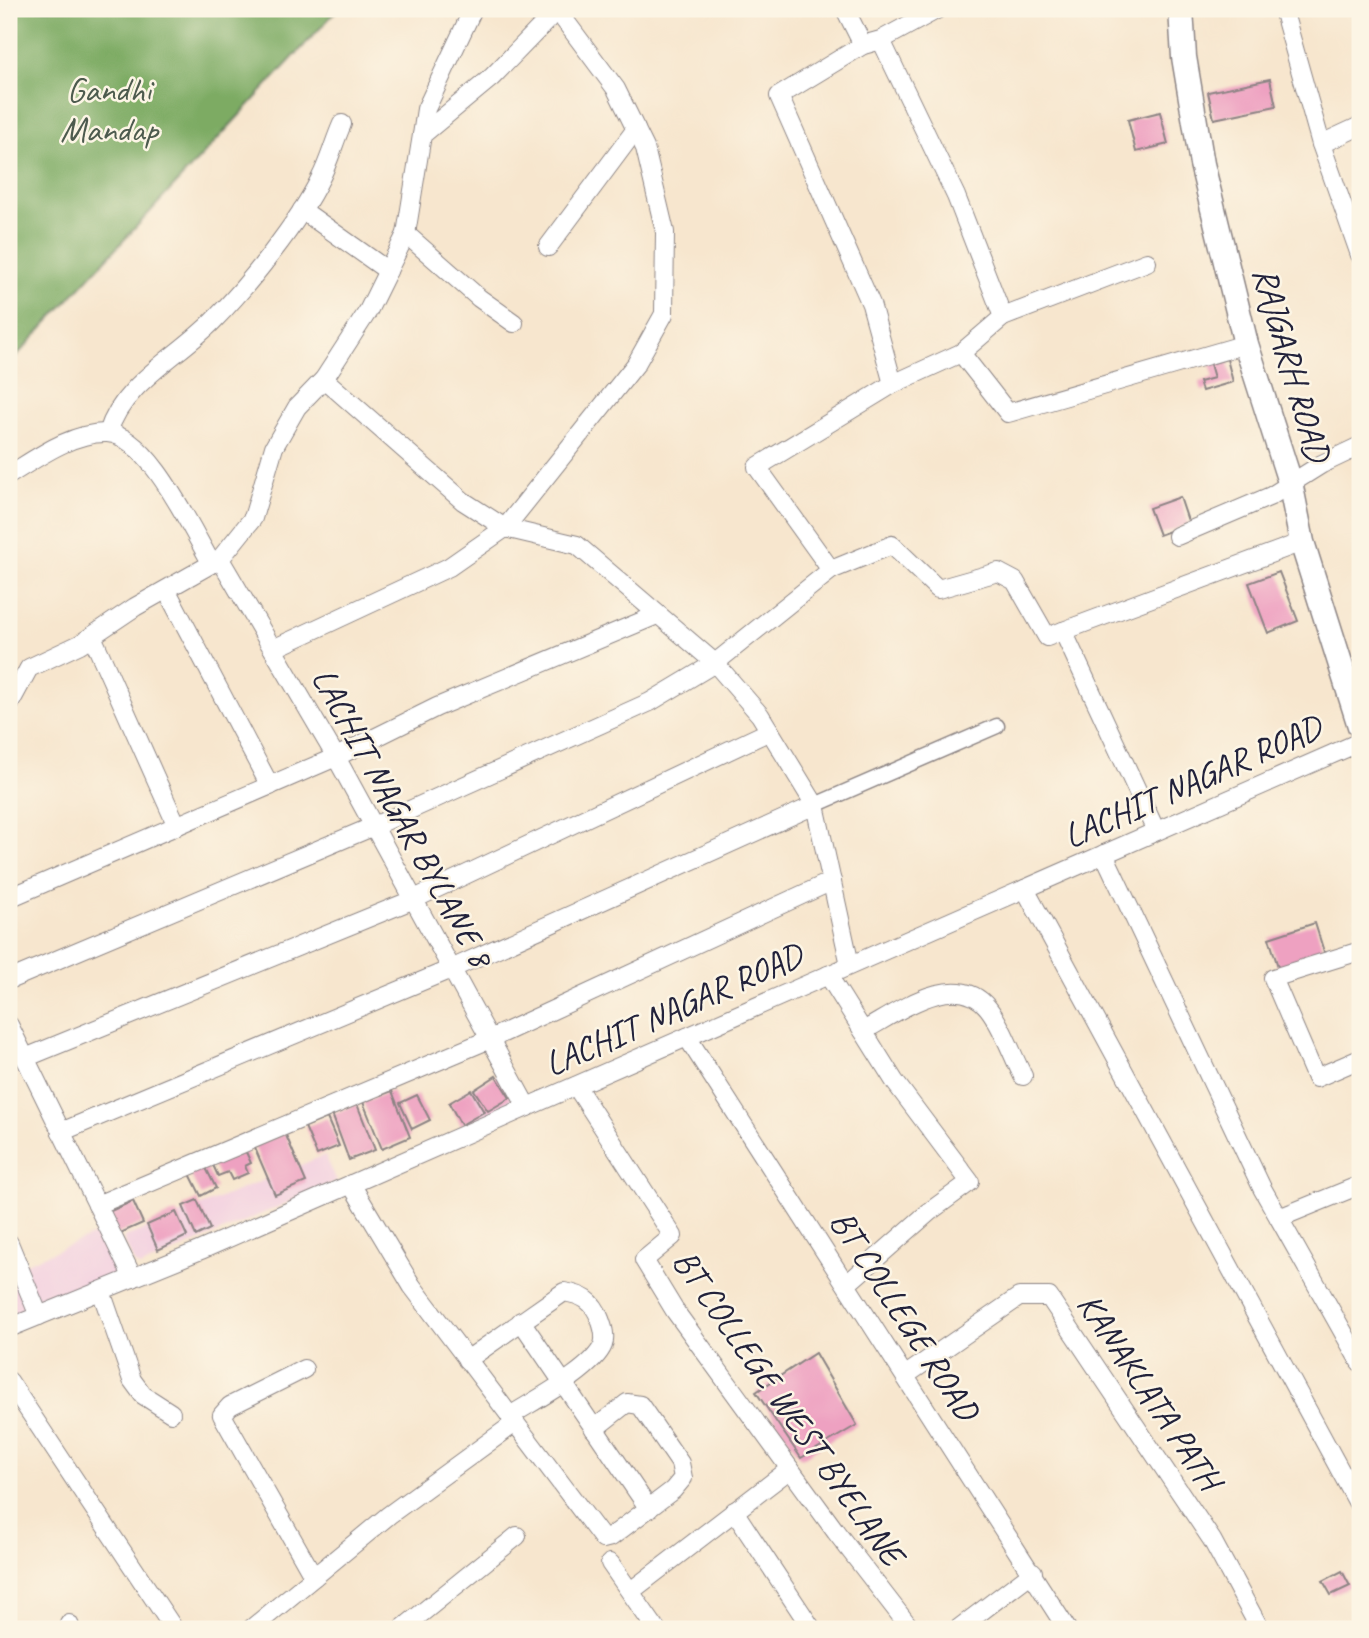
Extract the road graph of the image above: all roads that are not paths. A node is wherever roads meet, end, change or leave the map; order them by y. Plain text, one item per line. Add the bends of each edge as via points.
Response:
1 (473, 9) edge
2 (557, 9) edge
3 (845, 9) edge
4 (938, 9) edge
5 (1164, 9) edge
6 (1181, 9) edge
7 (1283, 9) edge
8 (881, 40) junction
9 (863, 45) junction
10 (1184, 57) junction
11 (342, 124) dead end
12 (1360, 126) edge
13 (636, 129) junction
14 (422, 135) junction
15 (1321, 144) junction
16 (302, 210) junction
17 (406, 234) junction
18 (548, 247) dead end
19 (1360, 255) edge
20 (1147, 262) dead end
21 (387, 271) junction
22 (1003, 317) junction
23 (514, 323) dead end
24 (1246, 344) junction
25 (961, 353) junction
26 (324, 379) junction
27 (893, 384) junction
28 (108, 433) junction
29 (1360, 446) edge
30 (9, 475) edge
31 (1290, 482) junction
32 (505, 528) junction
33 (1177, 536) dead end
34 (1302, 542) junction
35 (216, 562) junction
36 (831, 570) junction
37 (167, 591) junction
38 (657, 615) junction
39 (1063, 631) junction
40 (92, 636) junction
41 (273, 649) junction
42 (715, 663) junction
43 (9, 705) edge
44 (997, 726) dead end
45 (1360, 726) edge
46 (770, 731) junction
47 (1360, 742) edge
48 (336, 757) junction
49 (270, 786) junction
50 (815, 804) junction
51 (177, 826) junction
52 (372, 827) junction
53 (1156, 831) junction
54 (1104, 854) junction
55 (832, 881) junction
56 (1025, 889) junction
57 (9, 898) edge
58 (412, 900) junction
59 (1360, 951) edge
60 (850, 965) junction
61 (451, 969) junction
62 (828, 975) junction
63 (9, 980) edge
64 (9, 1025) edge
65 (863, 1031) junction
66 (687, 1037) junction
67 (490, 1039) junction
68 (25, 1058) junction
69 (1360, 1059) edge
70 (1023, 1076) dead end
71 (576, 1086) junction
72 (527, 1107) junction
73 (61, 1132) junction
74 (351, 1184) junction
75 (1360, 1185) edge
76 (97, 1205) junction
77 (1279, 1217) junction
78 (9, 1243) edge
79 (133, 1278) junction
80 (847, 1284) junction
81 (101, 1291) junction
82 (39, 1316) junction
83 (521, 1321) junction
84 (9, 1328) edge
85 (467, 1360) junction
86 (1360, 1362) edge
87 (303, 1369) dead end
88 (906, 1375) junction
89 (9, 1381) edge
90 (563, 1381) junction
91 (171, 1413) dead end
92 (512, 1420) junction
93 (594, 1429) junction
94 (790, 1469) junction
95 (1360, 1507) edge
96 (649, 1509) junction
97 (734, 1511) junction
98 (516, 1536) dead end
99 (610, 1563) dead end
100 (1033, 1573) junction
101 (314, 1577) junction
102 (631, 1591) junction
103 (174, 1629) edge
104 (251, 1629) edge
105 (402, 1629) edge
106 (656, 1629) edge
107 (812, 1629) edge
108 (911, 1629) edge
109 (958, 1629) edge
110 (1067, 1629) edge
111 (1260, 1629) edge

1 - 14 street via 426,109
2 - 13 street via 616,89
2 - 14 street via 492,77
3 - 9 street
4 - 8 street
5 - 10 main road, RAJGARH ROAD
6 - 10 main road, RAJGARH ROAD
7 - 15 street
8 - 9 street
8 - 22 street via 956,196
9 - 27 street via 779,96 871,304
10 - 24 main road, RAJGARH ROAD via 1202,164
11 - 16 street via 321,178
12 - 15 street
13 - 18 street
13 - 32 street via 645,148 665,232 664,314 636,364
14 - 17 street
15 - 19 street
16 - 21 street
16 - 28 street via 215,320 124,400
17 - 21 street
17 - 23 street
20 - 22 street
21 - 26 street via 368,311
22 - 25 street
24 - 25 street via 1008,413
24 - 31 main road, RAJGARH ROAD
25 - 27 street
26 - 32 street via 463,501
26 - 35 street via 291,417 274,447 253,518
27 - 36 street via 757,467
28 - 30 street via 65,443
28 - 35 street, LACHIT NAGAR BYLANE 8 via 127,440 153,467
29 - 31 street
31 - 33 street via 1271,496
31 - 34 main road, RAJGARH ROAD
32 - 38 street via 578,545
32 - 41 street via 449,567
34 - 39 street
34 - 45 main road, RAJGARH ROAD
35 - 37 street
35 - 41 street, LACHIT NAGAR BYLANE 8
36 - 39 street via 892,545 938,589 998,572 1015,581 1047,637
36 - 42 street
37 - 40 street
37 - 49 street
38 - 42 street
38 - 48 street via 438,707
39 - 53 street
40 - 43 street via 29,668
40 - 51 street
41 - 48 street, LACHIT NAGAR BYLANE 8
42 - 46 street
42 - 52 street via 650,702
44 - 50 street
46 - 50 street
46 - 58 street
47 - 53 street, LACHIT NAGAR ROAD
48 - 49 street
48 - 52 street, LACHIT NAGAR BYLANE 8
49 - 51 street
50 - 55 street
50 - 61 street
51 - 57 street
52 - 58 street, LACHIT NAGAR BYLANE 8
52 - 63 street
53 - 54 street, LACHIT NAGAR ROAD
54 - 56 street, LACHIT NAGAR ROAD
54 - 77 street
55 - 60 street
55 - 67 street
56 - 60 street, LACHIT NAGAR ROAD
56 - 95 street
58 - 61 street, LACHIT NAGAR BYLANE 8
58 - 68 street
59 - 69 street via 1273,978 1316,1078
60 - 62 street, LACHIT NAGAR ROAD
61 - 67 street, LACHIT NAGAR BYLANE 8
61 - 73 street
62 - 65 street
62 - 66 street, LACHIT NAGAR ROAD
64 - 68 street
65 - 70 street via 915,1003 955,989 977,996 990,1010
65 - 80 street via 970,1182
66 - 71 street, LACHIT NAGAR ROAD
66 - 80 street, BT COLLEGE ROAD
67 - 72 street, LACHIT NAGAR BYLANE 8
67 - 76 street
68 - 73 street
71 - 72 street, LACHIT NAGAR ROAD
71 - 94 street, BT COLLEGE WEST BYELANE via 673,1236 644,1260 675,1311
72 - 74 street, LACHIT NAGAR ROAD
73 - 76 street
74 - 79 street, LACHIT NAGAR ROAD
74 - 85 street via 412,1286
75 - 77 street
76 - 79 street
77 - 86 street
78 - 82 street
79 - 81 street, LACHIT NAGAR ROAD
80 - 88 street, BT COLLEGE ROAD
81 - 82 street, LACHIT NAGAR ROAD
81 - 91 street via 132,1380 143,1395
82 - 84 street, LACHIT NAGAR ROAD
83 - 85 street
83 - 90 street
83 - 90 street via 564,1292 582,1295 596,1308 604,1343 594,1360
85 - 92 street
87 - 101 street via 230,1406 222,1415
88 - 100 street, BT COLLEGE ROAD
88 - 111 street, KANAKLATA PATH via 1019,1297 1049,1297 1212,1540
89 - 103 street
90 - 92 street
90 - 93 street
92 - 96 street via 603,1539
92 - 101 street
93 - 96 street
93 - 96 street via 628,1404 640,1405 680,1463 683,1478
94 - 97 street
94 - 108 street, BT COLLEGE WEST BYELANE
97 - 102 street
97 - 107 street
98 - 105 street
99 - 102 street
100 - 109 street
100 - 110 street, BT COLLEGE ROAD
101 - 104 street
102 - 106 street

